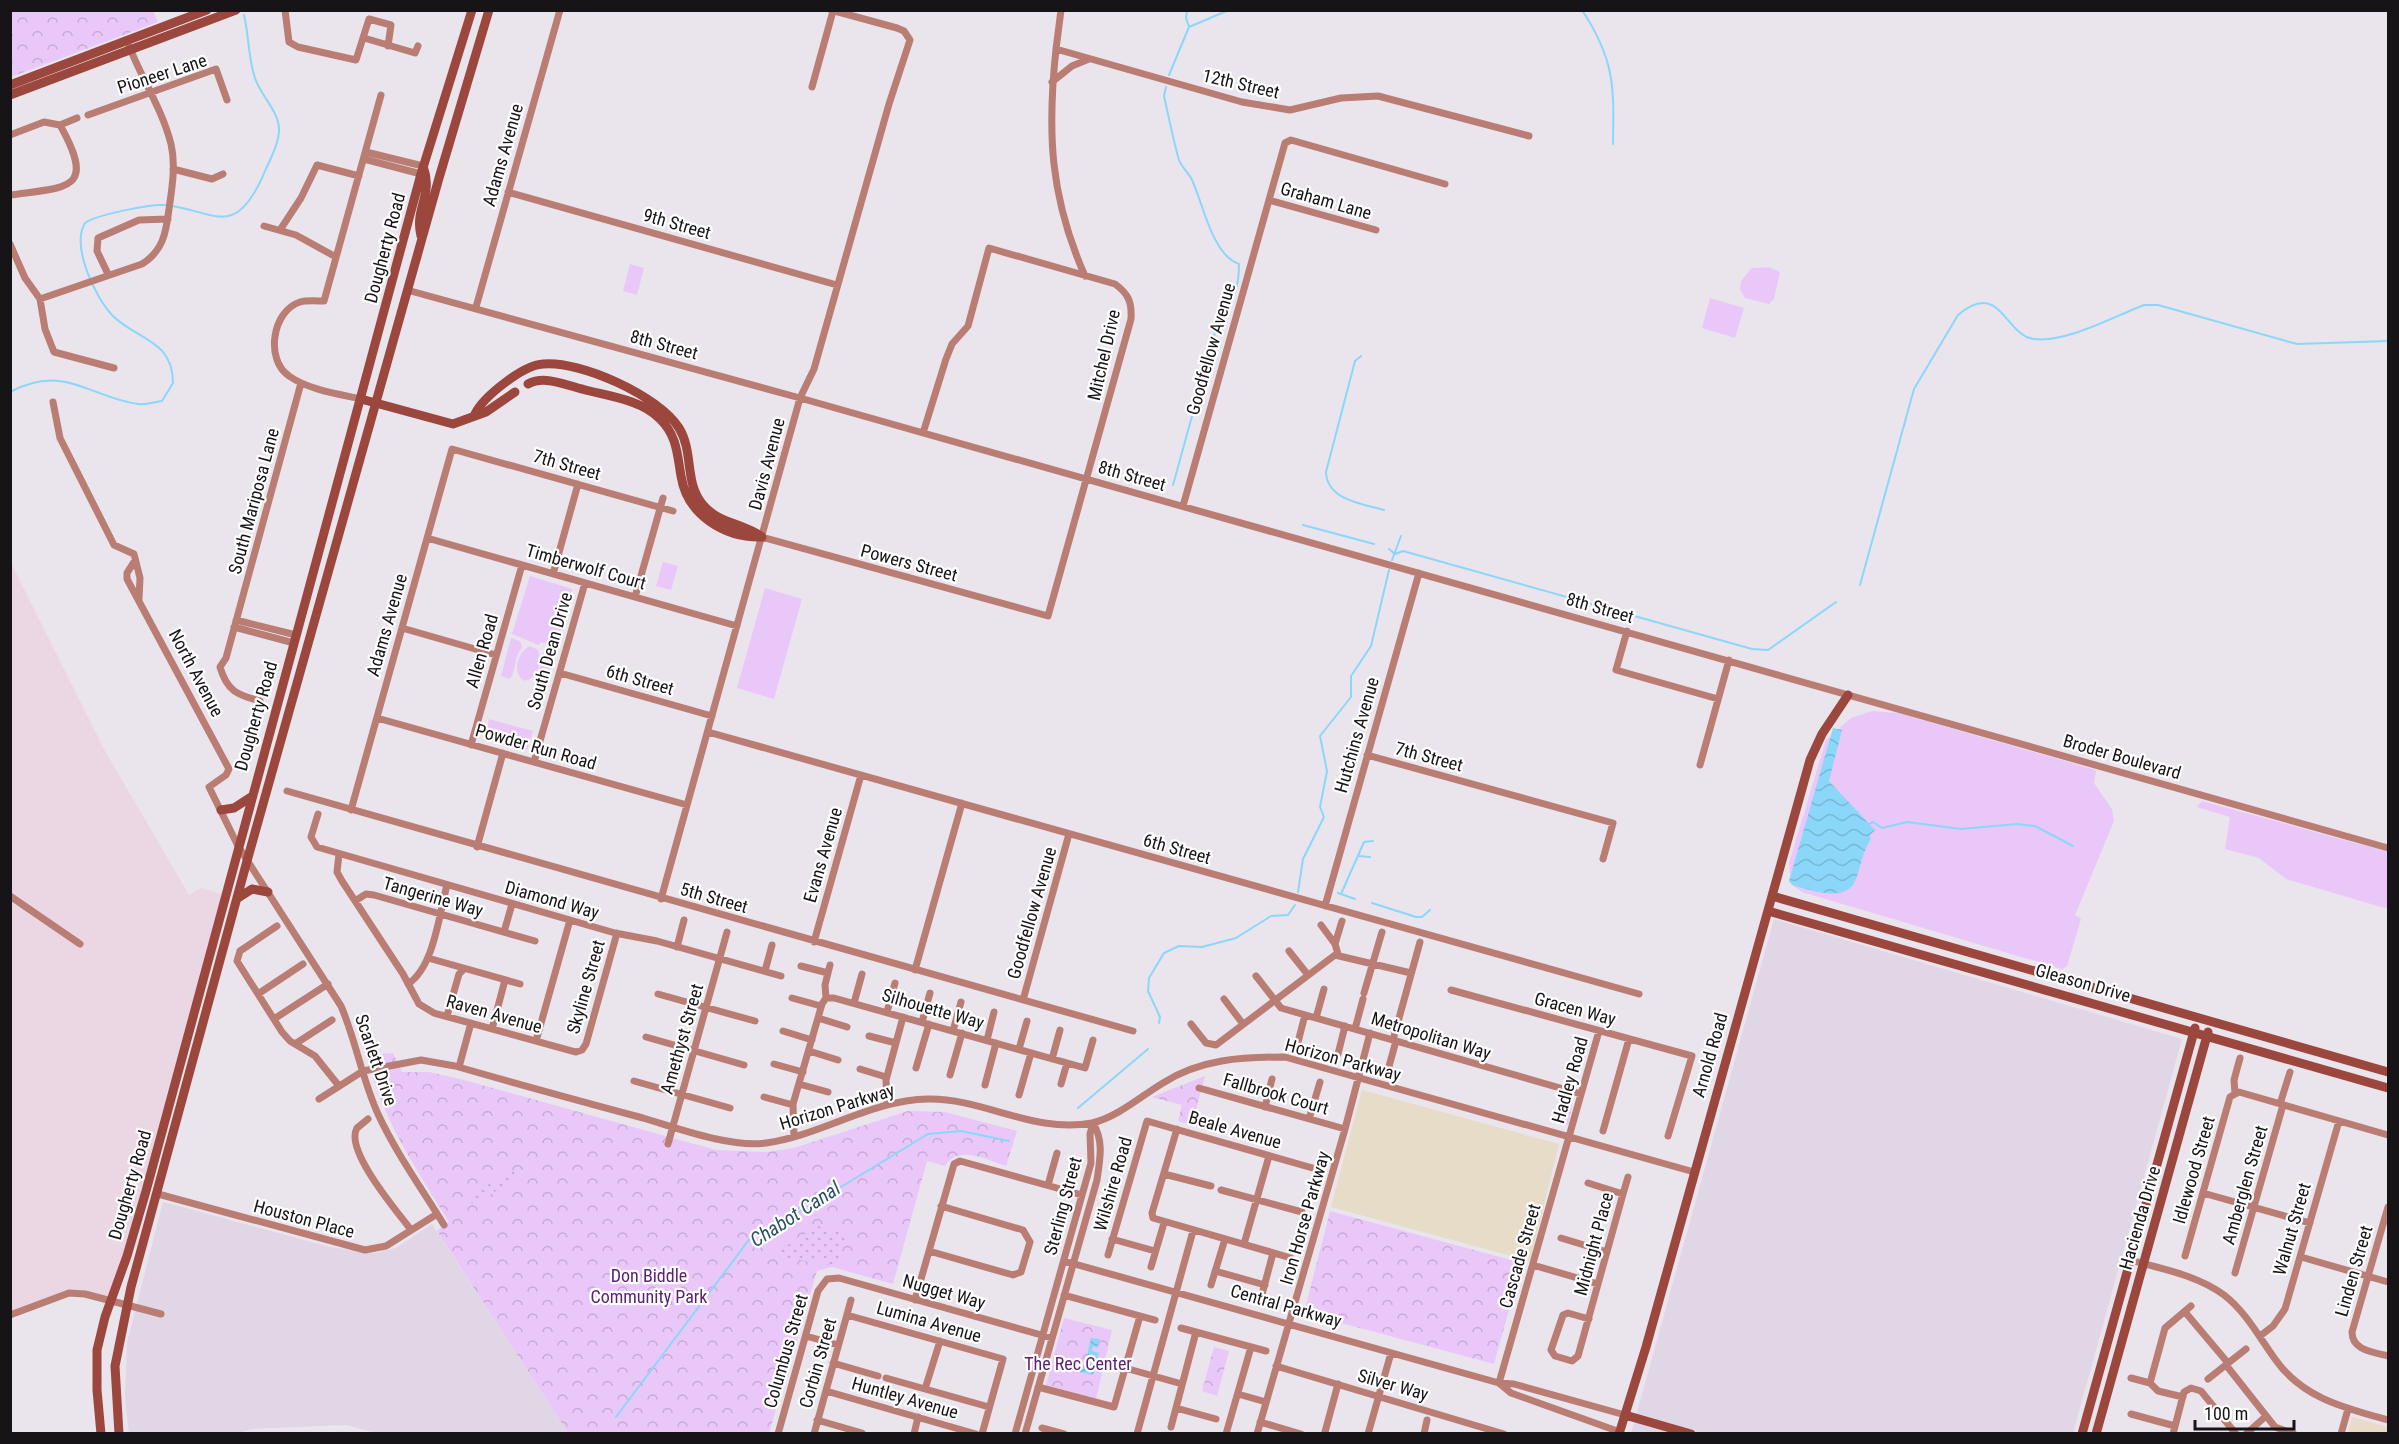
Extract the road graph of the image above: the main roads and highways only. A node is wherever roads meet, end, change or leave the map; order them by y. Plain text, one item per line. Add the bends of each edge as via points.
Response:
1 (207, 10) edge
2 (236, 10) edge
3 (472, 10) edge
4 (489, 10) edge
5 (129, 46) junction
6 (10, 85) edge
7 (10, 95) edge
8 (422, 170) junction
9 (422, 240) junction
10 (528, 384) dead end
11 (515, 392) dead end
12 (361, 399) junction
13 (376, 404) junction
14 (475, 414) junction
15 (1848, 695) road end
16 (251, 797) junction
17 (221, 810) road end
18 (268, 892) road end
19 (1772, 896) junction
20 (238, 898) junction
21 (1768, 911) junction
22 (2199, 1018) junction
23 (2210, 1021) junction
24 (2194, 1032) junction
25 (2207, 1036) junction
26 (2388, 1072) edge
27 (176, 1080) junction
28 (2388, 1088) edge
29 (176, 1127) junction
30 (142, 1202) junction
31 (145, 1239) junction
32 (2089, 1410) junction
33 (1625, 1414) junction
34 (2098, 1429) edge
35 (1621, 1433) edge
36 (101, 1434) edge
37 (120, 1434) edge
38 (1691, 1434) edge
39 (2082, 1434) edge

1 - 5 main road
2 - 5 main road
3 - 8 main road, Dougherty Road
4 - 9 main road, Dougherty Road
5 - 6 main road
5 - 7 main road
8 - 9 main road via 429,181 419,218
8 - 12 main road, Dougherty Road
9 - 13 main road, Dougherty Road
10 - 14 main road via 545,380 643,406 670,429 678,445 686,494 697,511 720,528 752,538 762,537 719,519 703,505 694,490 680,429 669,415 600,375 561,364 540,364 526,369 480,404
11 - 14 main road via 486,412
12 - 13 main road
12 - 16 main road, Dougherty Road
13 - 14 main road via 443,423 453,424
13 - 20 main road, Dougherty Road
15 - 19 main road, Arnold Road via 1810,760
16 - 17 main road via 234,808
16 - 27 main road, Dougherty Road
18 - 20 main road via 252,889
19 - 21 main road, Arnold Road
19 - 22 main road, Gleason Drive
20 - 29 main road, Dougherty Road
21 - 24 main road, Gleason Drive
21 - 33 main road, Arnold Road
22 - 23 main road, Gleason Drive
22 - 24 main road, Hacienda Drive
23 - 25 main road, Hacienda Drive
23 - 26 main road, Gleason Drive
24 - 25 main road, Gleason Drive
24 - 32 main road, Hacienda Drive
25 - 28 main road, Gleason Drive
25 - 34 main road, Hacienda Drive
27 - 29 main road via 177,1096 171,1119
27 - 30 main road, Dougherty Road
29 - 31 main road, Dougherty Road
30 - 31 main road via 145,1214 141,1229
30 - 36 main road, Dougherty Road via 110,1302 97,1358
31 - 37 main road, Dougherty Road via 127,1305 114,1377
32 - 34 main road, Hacienda Drive
32 - 39 main road, Hacienda Drive
33 - 35 main road, Arnold Road
33 - 38 main road, Central Parkway

